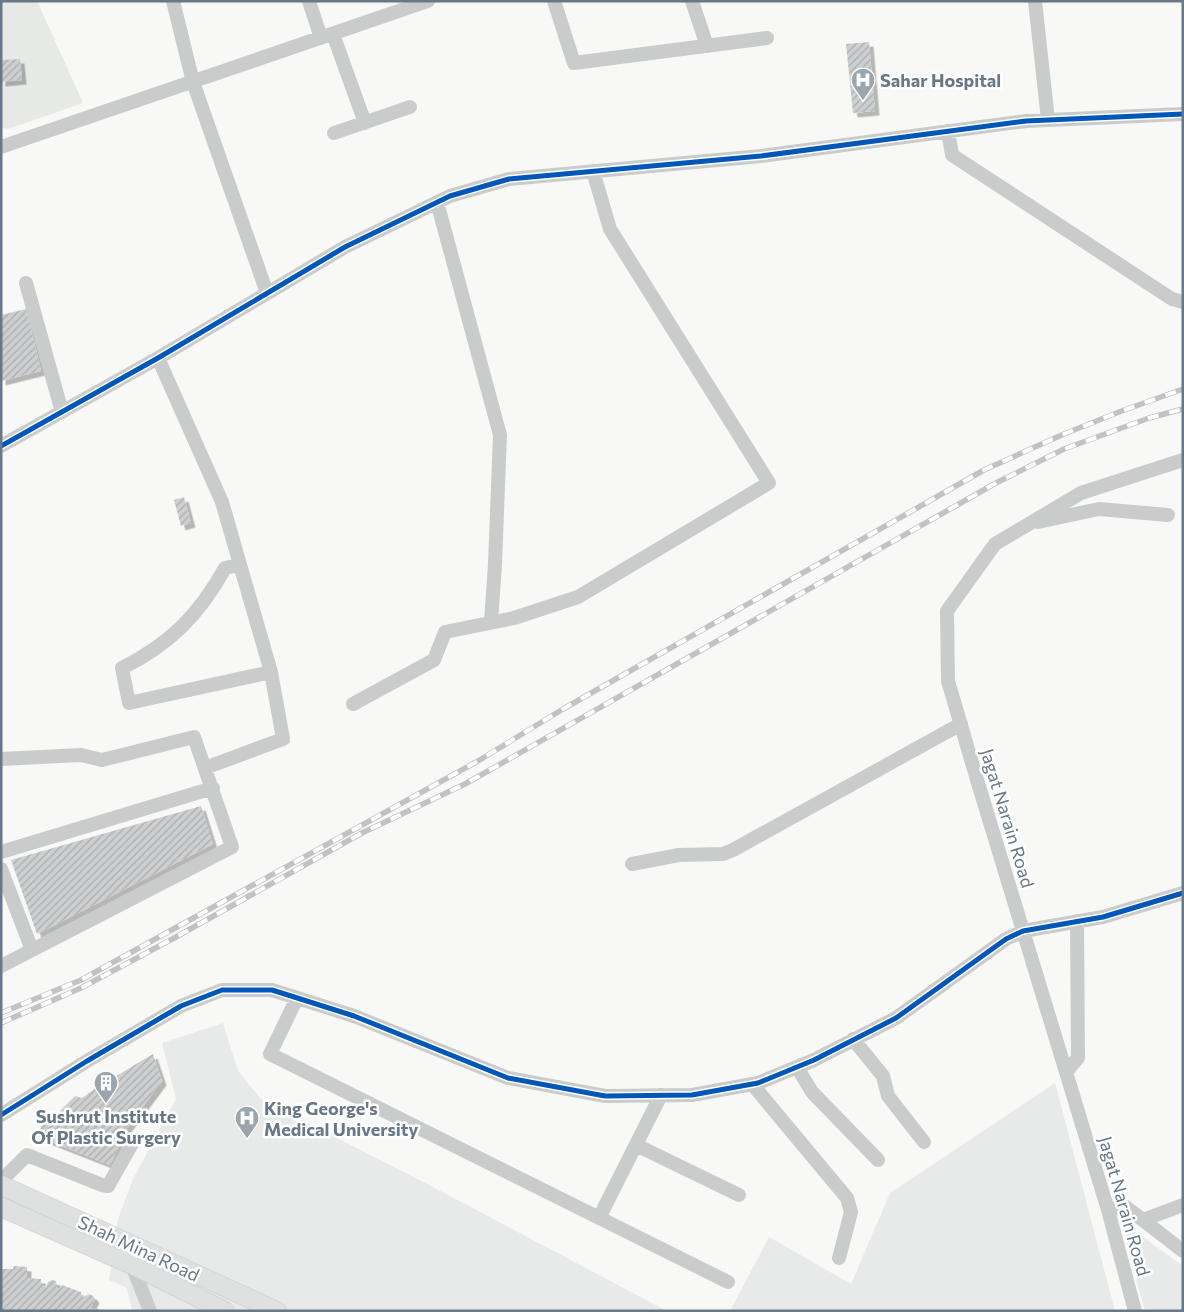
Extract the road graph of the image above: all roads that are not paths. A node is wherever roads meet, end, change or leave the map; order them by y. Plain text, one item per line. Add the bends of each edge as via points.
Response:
1 (173, 1) edge
2 (309, 1) edge
3 (428, 1) edge
4 (554, 1) edge
5 (692, 1) edge
6 (1035, 1) edge
7 (327, 36) junction
8 (767, 38) dead end
9 (707, 46) junction
10 (193, 82) junction
11 (410, 107) dead end
12 (1183, 114) edge
13 (1048, 120) junction
14 (365, 123) junction
15 (948, 131) junction
16 (334, 133) dead end
17 (1, 147) edge
18 (592, 172) junction
19 (437, 202) junction
20 (26, 283) dead end
21 (267, 293) junction
22 (1183, 302) edge
23 (158, 358) junction
24 (62, 412) junction
25 (1, 446) edge
26 (1183, 460) edge
27 (1168, 515) dead end
28 (1026, 525) junction
29 (239, 565) junction
30 (491, 622) junction
31 (271, 672) junction
32 (353, 704) dead end
33 (961, 724) junction
34 (1, 759) edge
35 (205, 768) junction
36 (213, 788) junction
37 (1, 852) edge
38 (632, 864) dead end
39 (1, 869) edge
40 (1183, 893) edge
41 (1077, 922) junction
42 (1023, 931) junction
43 (32, 950) junction
44 (1, 966) edge
45 (297, 998) junction
46 (854, 1040) junction
47 (797, 1067) junction
48 (1066, 1072) junction
49 (752, 1084) junction
50 (661, 1096) junction
51 (1, 1115) edge
52 (133, 1142) dead end
53 (924, 1142) dead end
54 (636, 1145) junction
55 (878, 1160) dead end
56 (1, 1183) edge
57 (739, 1195) dead end
58 (1183, 1205) edge
59 (1, 1207) edge
60 (1108, 1210) junction
61 (599, 1218) junction
62 (1143, 1220) junction
63 (137, 1247) junction
64 (1183, 1251) edge
65 (839, 1258) dead end
66 (132, 1265) junction
67 (728, 1282) dead end
68 (150, 1311) edge
69 (224, 1311) edge
70 (277, 1311) edge
71 (1135, 1311) edge

1 - 10 street
2 - 7 street
3 - 7 street
4 - 9 street via 574,63
5 - 9 street
6 - 13 street
7 - 10 street
7 - 14 street
8 - 9 street
10 - 17 street
10 - 21 street
11 - 14 street
12 - 13 street
13 - 15 street
14 - 16 street
15 - 18 street via 761,156
15 - 22 street via 952,154 1172,299
18 - 19 street via 509,179
18 - 30 street via 610,229 769,484 578,597 514,618
19 - 21 street via 345,247
19 - 30 street via 500,435
20 - 24 street
21 - 23 street
23 - 24 street
23 - 29 street via 222,502
24 - 25 street
26 - 28 street, Jagat Narain Road via 1081,493
27 - 28 street via 1099,509
28 - 33 street, Jagat Narain Road via 995,544 947,611 948,681
29 - 31 street
29 - 31 street via 225,568 212,592 187,624 142,658 122,668 129,703
30 - 32 street via 444,632 434,660
31 - 35 street via 283,739
33 - 38 street via 733,850 723,854 679,855
33 - 42 street, Jagat Narain Road
34 - 35 street via 81,756 102,760 194,737
35 - 36 street
36 - 37 street
36 - 43 street via 232,846
39 - 43 street
40 - 41 street
41 - 42 street
41 - 48 street via 1078,1058
42 - 46 street via 1006,939 896,1018
42 - 48 street, Jagat Narain Road
43 - 44 street
45 - 50 street via 354,1016 508,1078 605,1096
45 - 51 street via 272,990 222,990 206,996 182,1006 87,1061
45 - 61 street via 270,1054
46 - 47 street
46 - 53 street via 883,1076 888,1096
47 - 49 street
47 - 55 street via 812,1092
48 - 60 street, Jagat Narain Road
49 - 50 street via 692,1095
49 - 65 street via 846,1198 851,1212
50 - 54 street
52 - 56 street via 108,1186 26,1155
54 - 57 street
54 - 61 street
56 - 63 main road, Shah Mina Road
58 - 62 street
59 - 66 main road, Shah Mina Road
60 - 62 street via 1126,1206
60 - 71 street, Jagat Narain Road
61 - 67 street
62 - 64 street
63 - 66 street
63 - 70 main road, Shah Mina Road
66 - 68 street
66 - 69 main road, Shah Mina Road

